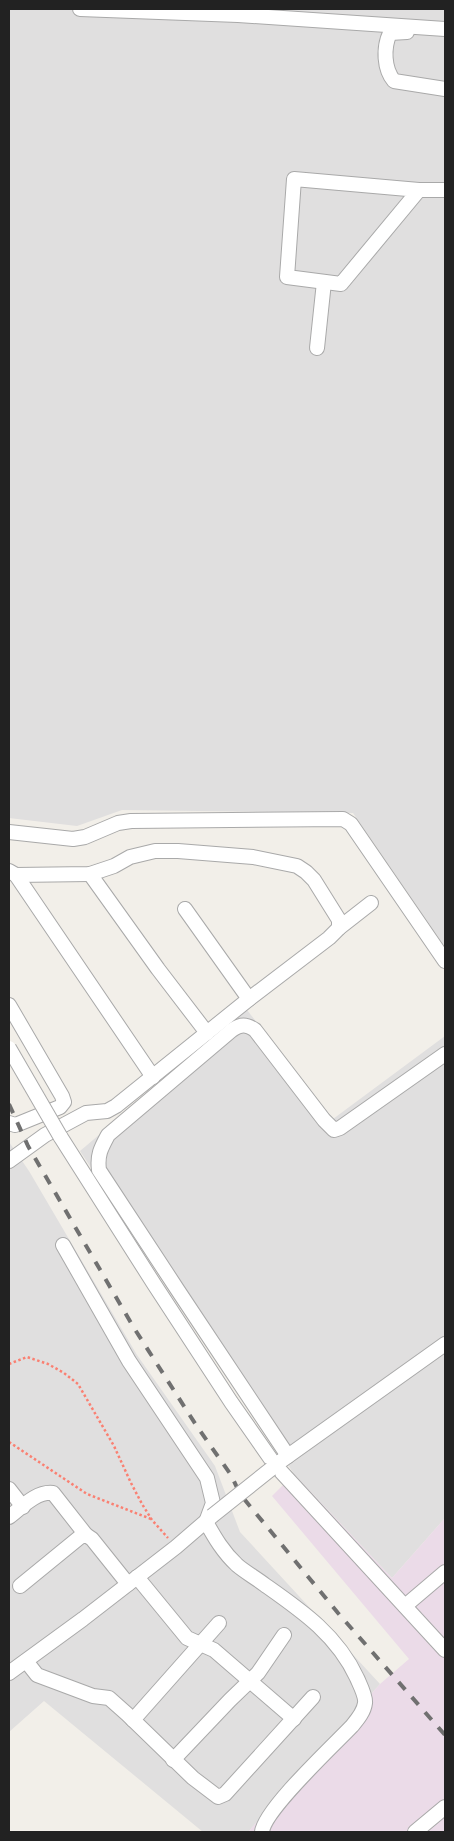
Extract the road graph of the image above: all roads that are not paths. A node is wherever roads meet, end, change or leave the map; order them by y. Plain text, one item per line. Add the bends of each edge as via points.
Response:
1 (80, 9) edge
2 (238, 12) edge
3 (309, 14) edge
4 (445, 29) edge
5 (445, 34) edge
6 (445, 89) edge
7 (418, 190) junction
8 (445, 190) edge
9 (324, 282) junction
10 (317, 348) dead end
11 (9, 832) edge
12 (12, 873) edge
13 (90, 874) junction
14 (371, 903) dead end
15 (185, 910) dead end
16 (339, 928) junction
17 (445, 961) edge
18 (249, 999) junction
19 (9, 1005) edge
20 (207, 1033) junction
21 (9, 1048) edge
22 (445, 1054) edge
23 (153, 1077) junction
24 (9, 1124) edge
25 (9, 1161) edge
26 (63, 1245) dead end
27 (445, 1344) edge
28 (288, 1456) junction
29 (273, 1467) junction
30 (9, 1489) edge
31 (23, 1507) junction
32 (9, 1517) edge
33 (209, 1519) junction
34 (86, 1535) junction
35 (445, 1572) edge
36 (133, 1581) junction
37 (20, 1586) dead end
38 (406, 1606) junction
39 (218, 1623) dead end
40 (284, 1635) dead end
41 (199, 1644) junction
42 (445, 1650) edge
43 (26, 1661) junction
44 (9, 1673) edge
45 (250, 1681) junction
46 (313, 1697) dead end
47 (294, 1719) junction
48 (133, 1720) junction
49 (173, 1760) junction
50 (445, 1807) edge
51 (262, 1832) edge
52 (415, 1832) edge

1 - 2 street
2 - 3 street
3 - 4 street
5 - 6 street via 390,33 385,44 388,74 394,81
7 - 8 street
7 - 9 street via 341,284
7 - 9 street via 294,179 287,277
9 - 10 street
11 - 17 street via 73,839 131,821 344,819 351,824
12 - 13 street
12 - 23 street
13 - 16 street via 130,857 155,851 235,855 280,862 297,866 314,880 339,920
13 - 20 street
14 - 16 street
15 - 18 street
16 - 18 street
18 - 20 street
19 - 24 street via 64,1102 60,1107 15,1125
20 - 23 street
21 - 29 street, bridge via 60,1136
22 - 28 street via 334,1130 255,1030 241,1025 108,1135 99,1150 100,1170
23 - 25 street via 116,1106 107,1111 86,1113 45,1135
26 - 33 street via 129,1361 207,1478 213,1503
27 - 28 street
28 - 29 street
29 - 33 street, bridge
29 - 38 street
30 - 31 street
31 - 32 street
31 - 34 street via 43,1494 53,1493
33 - 36 street
33 - 51 street via 225,1553 238,1566 310,1617 332,1639 352,1666 366,1702 352,1726 284,1797
34 - 36 street
34 - 37 street
35 - 38 street
36 - 41 street via 188,1638
36 - 43 street
38 - 42 street
39 - 41 street
40 - 45 street
41 - 45 street via 214,1650
41 - 48 street
43 - 44 street
43 - 48 street via 37,1675 93,1696 108,1698
45 - 47 street
45 - 49 street
46 - 47 street
47 - 49 street via 222,1797 212,1794
48 - 49 street
50 - 52 street

